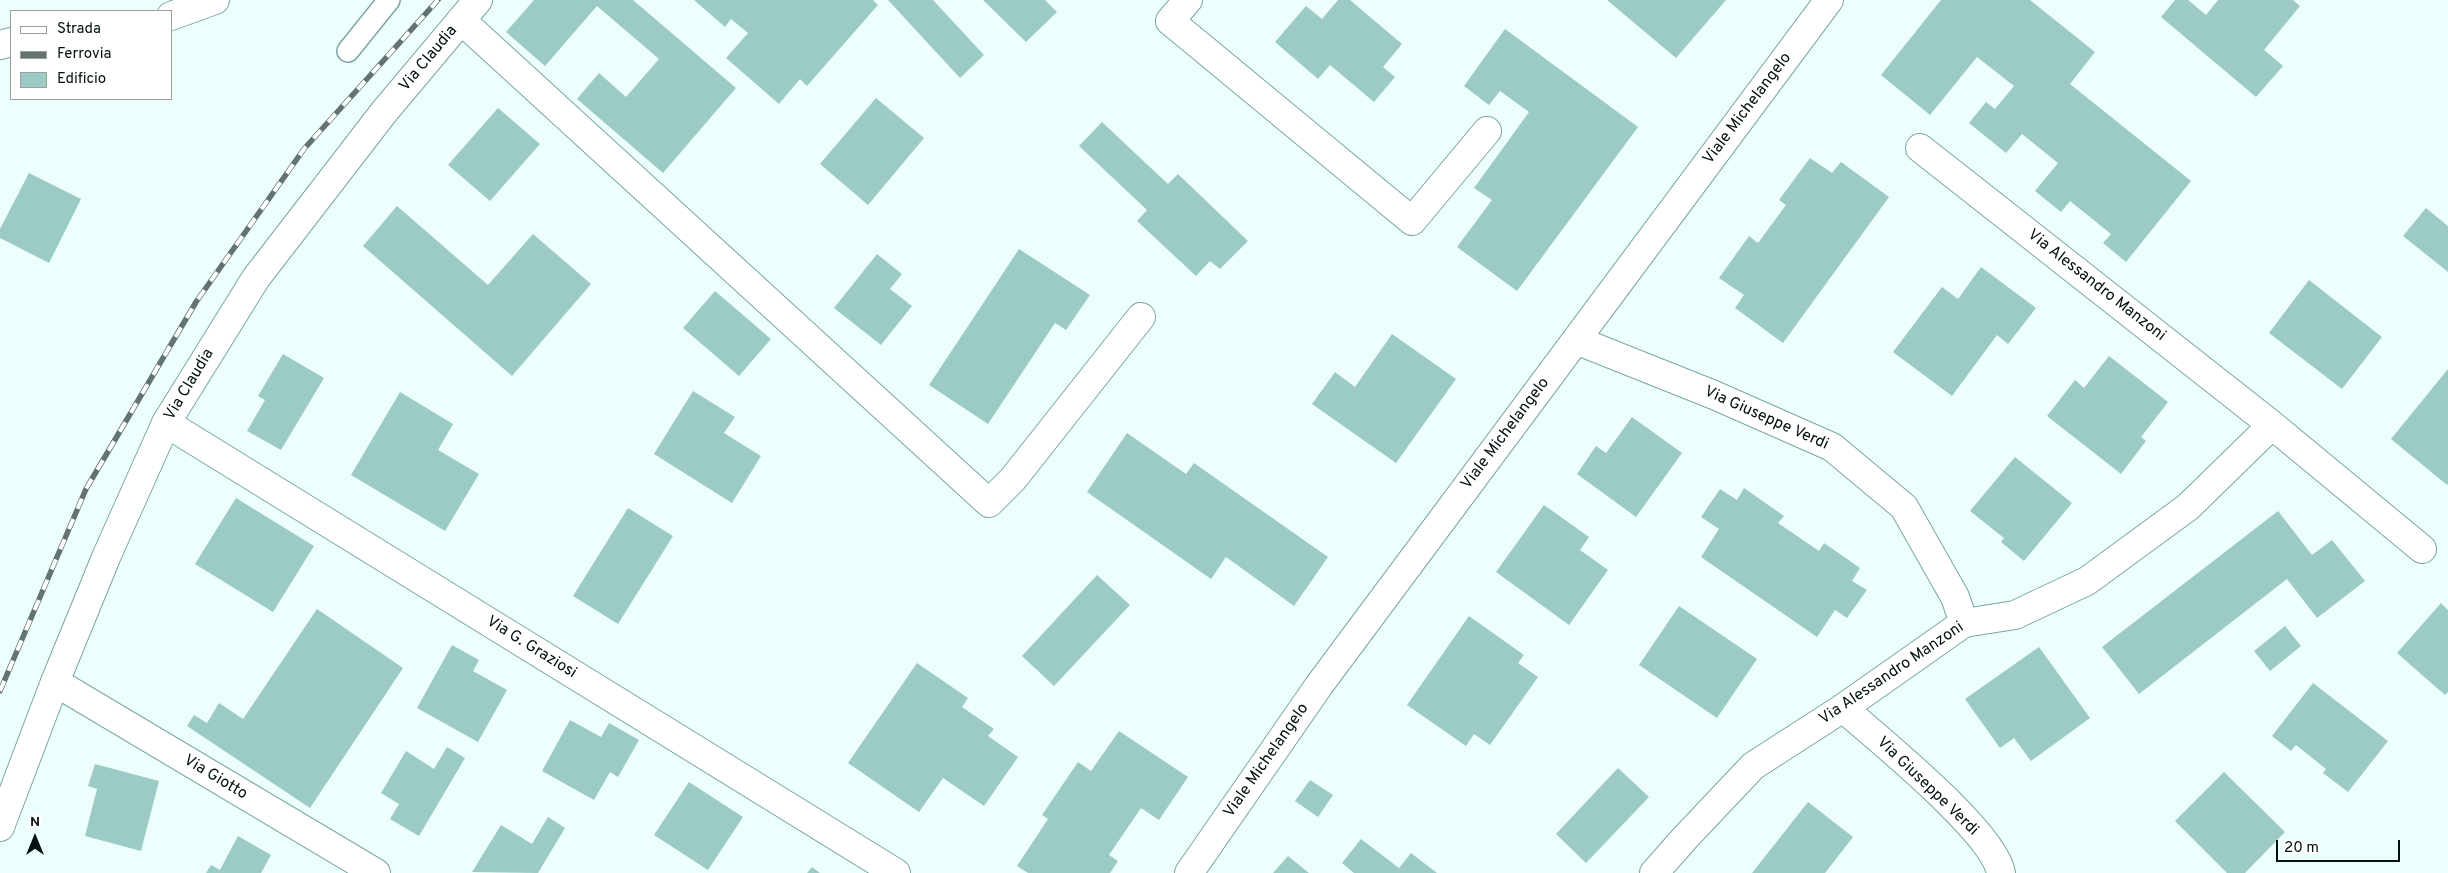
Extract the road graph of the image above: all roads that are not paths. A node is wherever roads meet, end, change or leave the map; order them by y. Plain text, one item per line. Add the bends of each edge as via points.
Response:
1 (215, 0) edge
2 (389, 0) edge
3 (478, 0) edge
4 (1188, 0) edge
5 (1829, 0) edge
6 (172, 16) edge
7 (461, 20) junction
8 (348, 51) dead end
9 (1487, 131) dead end
10 (1920, 148) dead end
11 (1141, 317) dead end
12 (1576, 340) junction
13 (166, 423) junction
14 (2272, 425) junction
15 (2422, 549) dead end
16 (1964, 623) junction
17 (55, 682) junction
18 (1842, 708) junction
19 (0, 827) edge
20 (376, 873) edge
21 (896, 873) edge
22 (1189, 873) edge
23 (1654, 873) edge
24 (2001, 873) edge

1 - 6 street
2 - 8 lane
3 - 7 street, Via Claudia
4 - 9 street via 1170,21 1412,221
5 - 12 street, Viale Michelangelo
7 - 11 street via 990,503
7 - 13 street, Via Claudia via 384,112 256,278
10 - 14 street, Via Alessandro Manzoni
12 - 16 street, Via Giuseppe Verdi via 1832,447 1904,507 1955,597
12 - 22 street, Viale Michelangelo via 1320,684
13 - 17 street, Via Claudia
13 - 21 street, Via G. Graziosi
14 - 15 street, Via Alessandro Manzoni
14 - 16 street, Via Alessandro Manzoni via 2188,507 2087,581 2015,615
16 - 18 street, Via Alessandro Manzoni
17 - 19 street, Via Claudia
17 - 20 street, Via Giotto
18 - 23 street, Via Alessandro Manzoni via 1753,766
18 - 24 street, Via Giuseppe Verdi via 1972,825 1999,864

